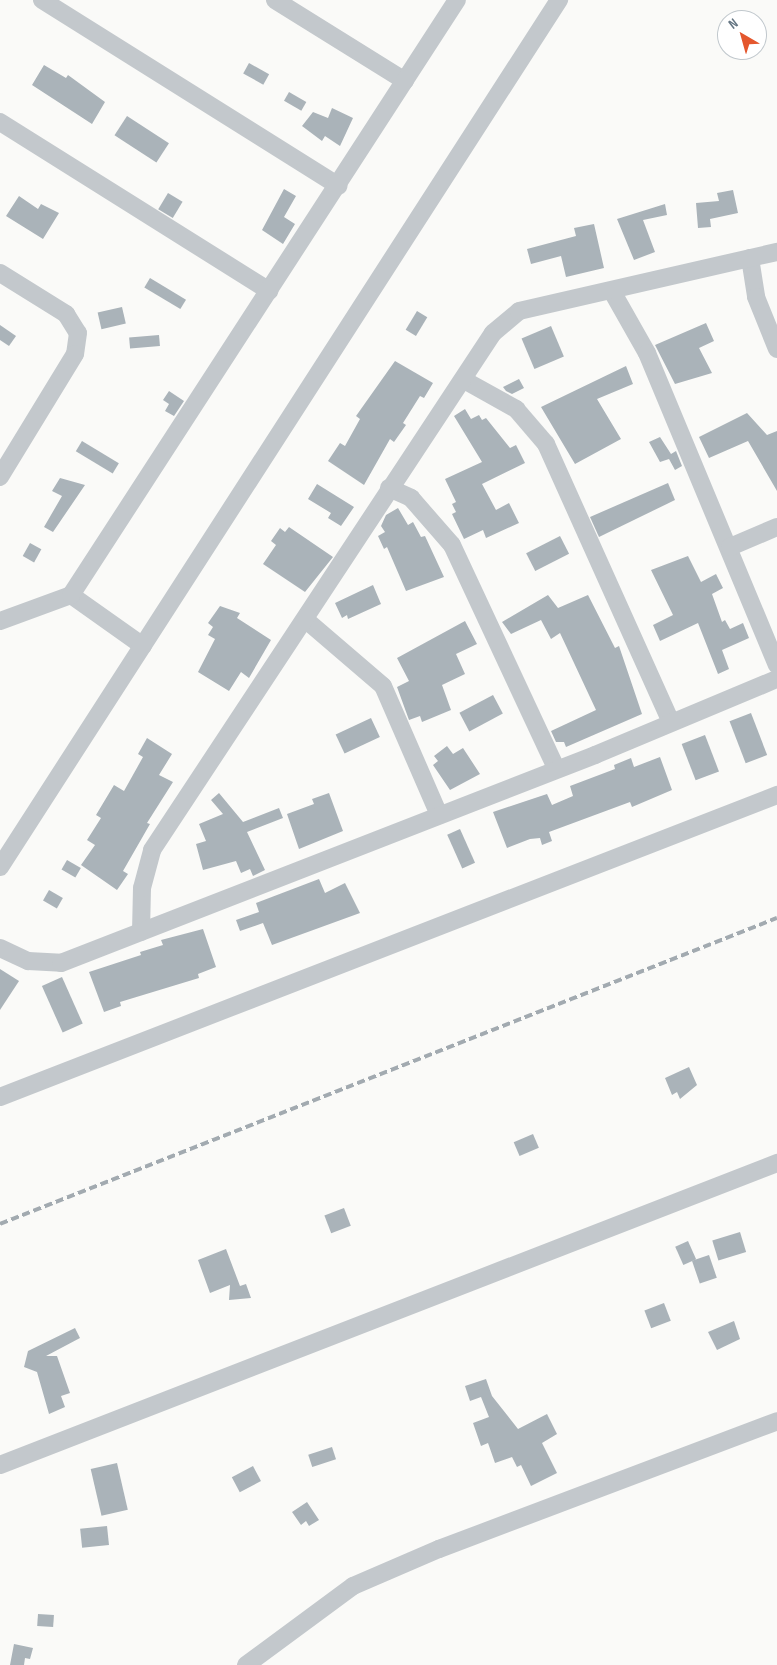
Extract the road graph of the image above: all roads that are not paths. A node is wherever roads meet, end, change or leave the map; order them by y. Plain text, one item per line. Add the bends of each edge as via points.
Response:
1 (42, 0) edge
2 (275, 0) edge
3 (457, 0) edge
4 (558, 0) edge
5 (405, 81) junction
6 (0, 122) edge
7 (339, 186) junction
8 (777, 252) edge
9 (750, 258) junction
10 (0, 273) edge
11 (269, 291) junction
12 (613, 293) junction
13 (777, 349) edge
14 (464, 380) junction
15 (0, 477) edge
16 (389, 488) junction
17 (777, 526) edge
18 (730, 548) junction
19 (71, 595) junction
20 (306, 620) junction
21 (0, 621) edge
22 (143, 646) junction
23 (777, 665) edge
24 (777, 679) edge
25 (671, 722) junction
26 (556, 768) junction
27 (777, 795) edge
28 (439, 815) junction
29 (0, 867) edge
30 (141, 932) junction
31 (0, 948) edge
32 (0, 1097) edge
33 (777, 1163) edge
34 (777, 1421) edge
35 (0, 1465) edge
36 (246, 1665) edge

1 - 7 street
2 - 5 street
3 - 5 street
4 - 22 street
5 - 7 street
6 - 11 street
7 - 11 street
8 - 9 street
9 - 12 street
9 - 13 street via 756,297
10 - 15 street via 66,314 78,333 75,354
11 - 19 street
12 - 14 street via 519,311 493,333
12 - 18 street via 639,336
14 - 16 street
14 - 25 street via 516,409 546,444
16 - 20 street
16 - 26 street via 411,498 452,545
17 - 18 street
18 - 23 street
19 - 21 street
19 - 22 street
20 - 28 street via 383,686
20 - 30 street via 152,850 142,888
22 - 29 street
24 - 25 street
25 - 26 street
26 - 28 street
27 - 32 street
28 - 30 street
30 - 31 street via 61,963 28,962
33 - 35 street
34 - 36 street via 361,1582 328,1601

